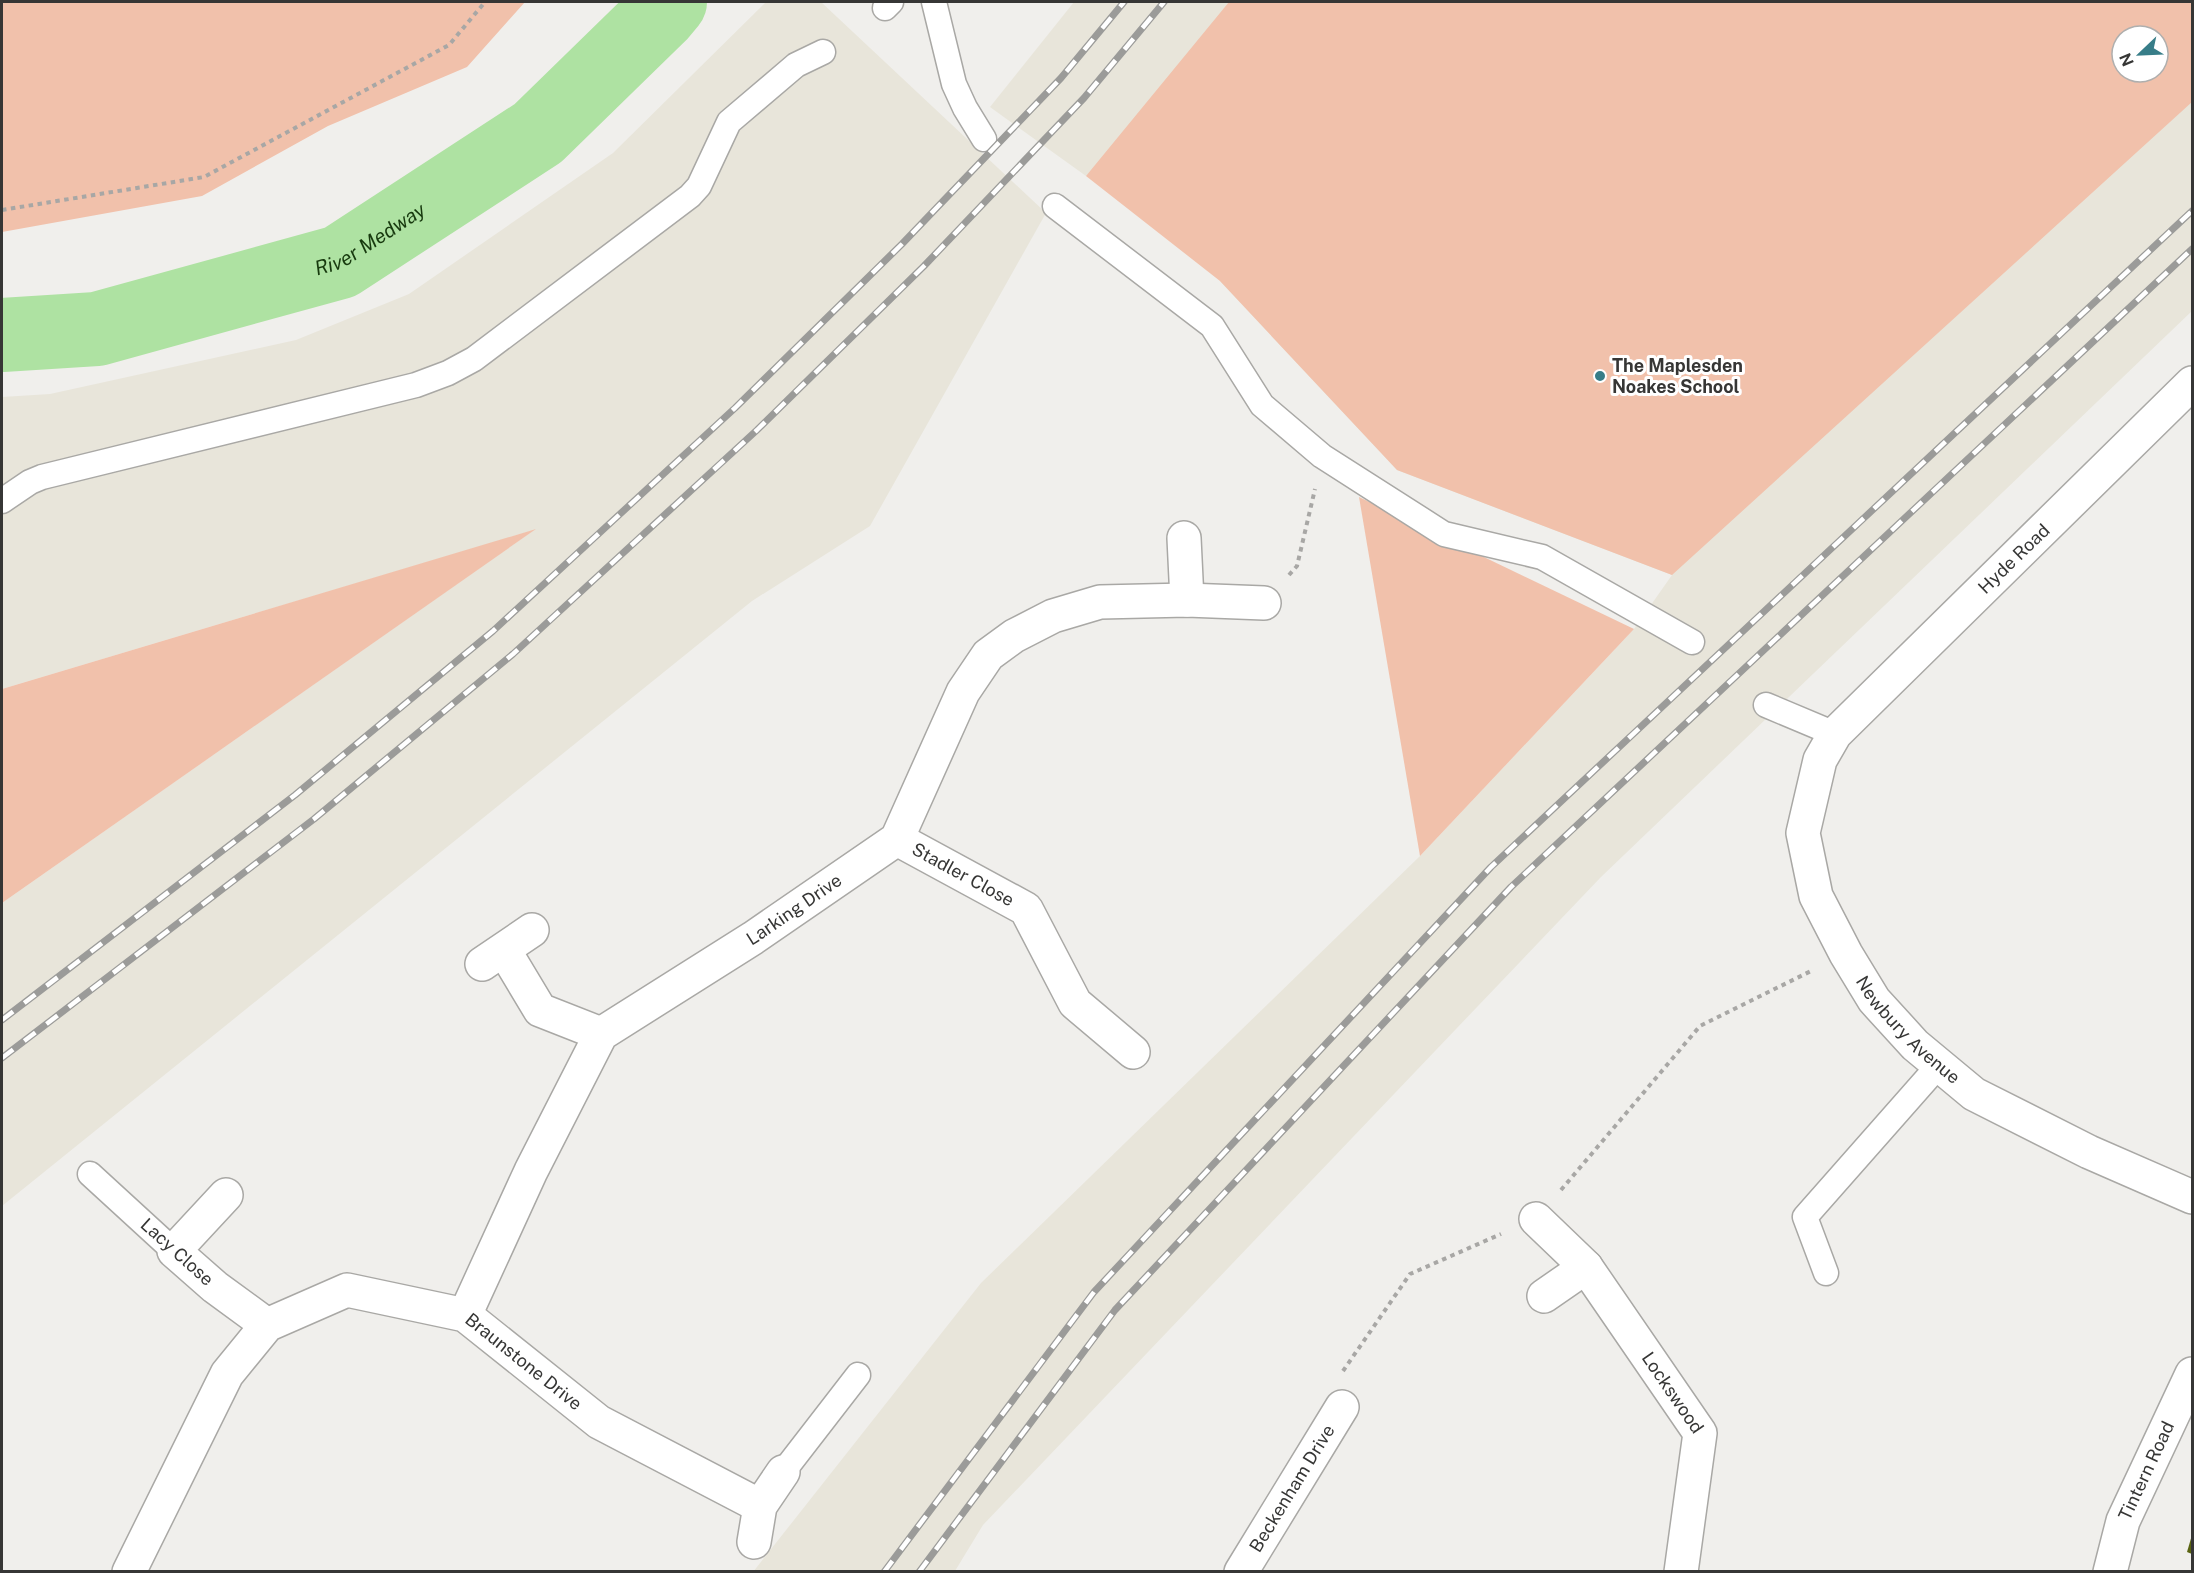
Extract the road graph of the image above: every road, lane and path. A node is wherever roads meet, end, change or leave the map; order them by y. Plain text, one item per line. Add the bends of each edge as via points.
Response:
1 (484, 2) edge
2 (934, 2) edge
3 (823, 52) dead end
4 (984, 139) dead end
5 (1055, 206) dead end
6 (2, 210) edge
7 (2193, 383) edge
8 (1322, 456) junction
9 (2, 501) edge
10 (1184, 538) dead end
11 (1187, 600) junction
12 (1263, 603) joint
13 (1692, 642) dead end
14 (1766, 705) dead end
15 (1835, 734) junction
16 (897, 839) junction
17 (532, 930) dead end
18 (1846, 954) junction
19 (601, 1034) junction
20 (1133, 1052) dead end
21 (1939, 1065) junction
22 (90, 1174) dead end
23 (226, 1195) dead end
24 (2193, 1197) edge
25 (1536, 1219) junction
26 (174, 1251) junction
27 (1586, 1267) junction
28 (1826, 1273) dead end
29 (1544, 1296) dead end
30 (465, 1315) junction
31 (267, 1325) junction
32 (2193, 1374) edge
33 (858, 1375) dead end
34 (1342, 1407) joint
35 (783, 1472) joint
36 (760, 1506) junction
37 (754, 1542) dead end
38 (129, 1572) edge
39 (1241, 1572) edge
40 (1681, 1572) edge
41 (2110, 1572) edge

1 - 6 path via 449,45 204,177
2 - 4 lane via 954,84
3 - 9 lane via 796,65 729,122 699,186 690,196 474,358 448,373 416,385 42,477
5 - 8 lane via 1212,326 1262,405
7 - 15 street, Hyde Road
8 - 12 path via 1297,566
8 - 13 lane via 1444,534 1542,557
10 - 11 street
11 - 12 street
11 - 16 street via 1101,602 1053,616 988,655 963,692
14 - 15 lane
15 - 18 street, Newbury Avenue via 1820,760 1803,833 1816,896
16 - 19 street, Larking Drive via 753,939
16 - 20 street, Stadler Close via 1026,909 1075,1003
17 - 19 street via 493,957 540,1010
18 - 21 street, Newbury Avenue via 1874,1000
18 - 25 path via 1700,1026
19 - 30 street via 531,1171
21 - 24 street, Newbury Avenue via 1974,1094 2089,1152
21 - 28 lane via 1805,1217
22 - 26 lane, Lacy Close
23 - 26 street
25 - 27 street, Lockswood
25 - 34 path via 1410,1274 1326,1394
26 - 31 street, Lacy Close
27 - 29 street
27 - 40 street, Lockswood via 1700,1434
30 - 31 street, Braunstone Drive via 347,1290
30 - 36 street, Braunstone Drive via 599,1422
31 - 38 street, Braunstone Drive via 227,1374
32 - 41 street, Tintern Road via 2123,1521
33 - 35 lane
34 - 39 street, Beckenham Drive
35 - 36 street
36 - 37 street

